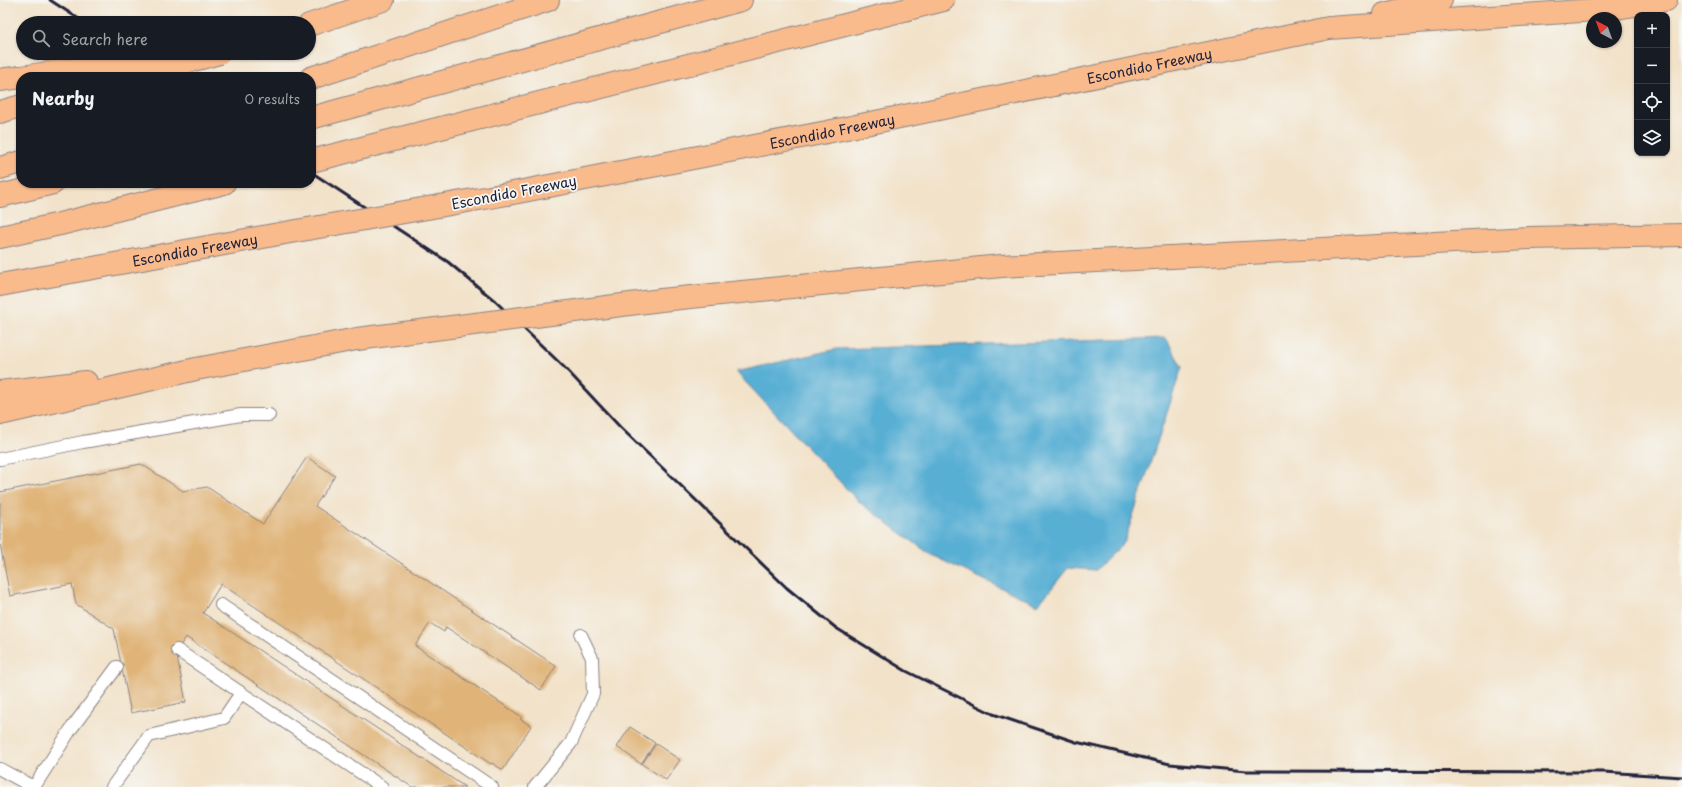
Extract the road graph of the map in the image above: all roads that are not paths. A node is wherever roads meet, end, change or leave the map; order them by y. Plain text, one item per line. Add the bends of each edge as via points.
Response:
1 (383, 0) edge
2 (548, 0) edge
3 (741, 0) edge
4 (943, 0) edge
5 (1441, 0) edge
6 (1666, 0) edge
7 (316, 23) edge
8 (1329, 28) junction
9 (135, 60) edge
10 (194, 60) edge
11 (54, 72) edge
12 (150, 72) edge
13 (316, 76) edge
14 (16, 78) edge
15 (6, 79) edge
16 (16, 107) edge
17 (0, 112) edge
18 (316, 117) edge
19 (316, 160) edge
20 (16, 163) edge
21 (0, 168) edge
22 (33, 188) edge
23 (204, 188) edge
24 (0, 196) edge
25 (1682, 235) edge
26 (0, 237) edge
27 (1529, 238) junction
28 (1682, 249) edge
29 (0, 286) edge
30 (196, 369) junction
31 (0, 392) edge
32 (0, 414) edge
33 (269, 415) dead end
34 (0, 459) edge
35 (222, 605) dead end
36 (581, 635) dead end
37 (177, 650) dead end
38 (117, 667) dead end
39 (241, 693) junction
40 (0, 769) edge
41 (33, 787) edge
42 (112, 787) edge
43 (382, 787) edge
44 (492, 787) edge
45 (535, 787) edge

1 - 7 highway
2 - 13 highway
3 - 18 highway
4 - 19 highway
5 - 8 highway
6 - 8 highway, Escondido Freeway via 1610,9
8 - 29 highway, Escondido Freeway, bridge via 827,132 513,193
9 - 11 highway, bridge
10 - 12 highway, bridge
14 - 15 highway, bridge
16 - 17 highway
20 - 21 highway
22 - 24 highway
23 - 26 highway
25 - 27 highway
27 - 28 highway
27 - 30 highway, bridge via 1001,266 661,300 357,339
30 - 31 highway
30 - 32 highway
33 - 34 lane via 242,415
35 - 44 lane
36 - 45 lane via 592,658 593,694 571,743
37 - 39 lane
38 - 41 lane via 71,728
39 - 42 lane via 224,718 149,736
39 - 43 lane
40 - 41 lane

